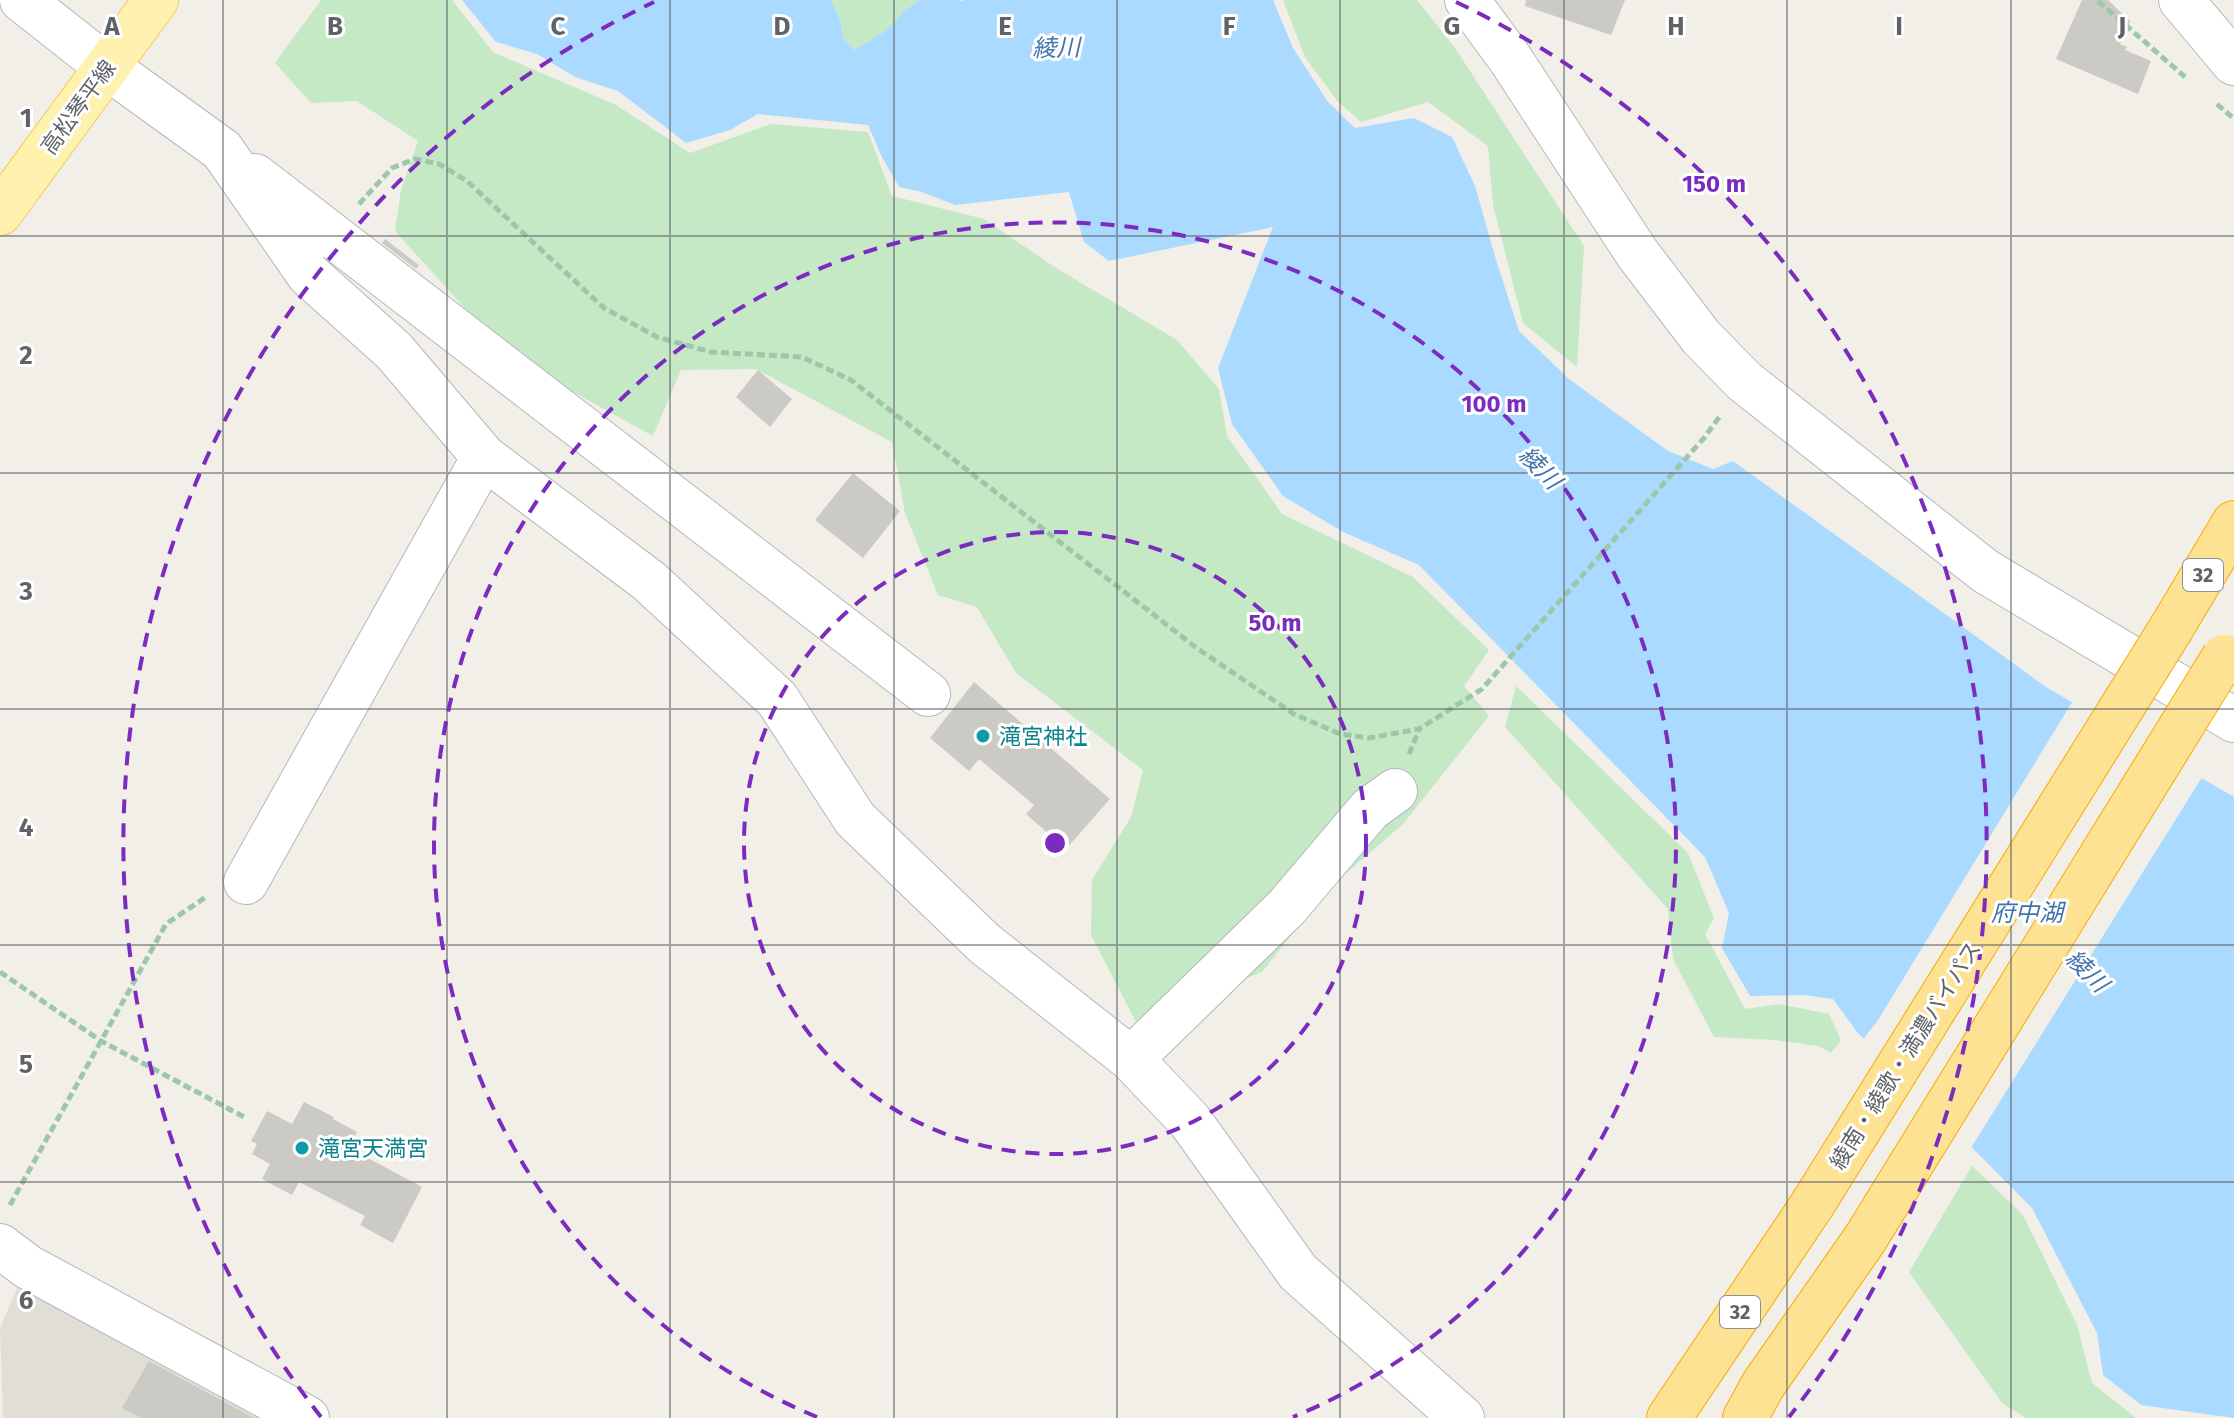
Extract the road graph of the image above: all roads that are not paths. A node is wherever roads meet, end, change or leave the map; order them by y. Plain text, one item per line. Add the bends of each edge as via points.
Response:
1 (22, 0) edge
2 (156, 0) edge
3 (1467, 0) edge
4 (2181, 0) edge
5 (2234, 63) edge
6 (107, 67) junction
7 (222, 150) junction
8 (0, 213) edge
9 (484, 457) junction
10 (2234, 523) edge
11 (2229, 648) edge
12 (928, 694) dead end
13 (2234, 720) edge
14 (1395, 791) dead end
15 (246, 882) dead end
16 (1131, 1059) junction
17 (2, 1232) edge
18 (307, 1418) edge
19 (1462, 1418) edge
20 (1669, 1418) edge
21 (1745, 1418) edge

1 - 6 street
2 - 6 main road, 高松琴平線
3 - 13 street via 1637,253 1701,337 1744,381 1985,571
4 - 5 street
6 - 7 street
6 - 8 main road, 高松琴平線
7 - 9 street via 309,275 394,351
7 - 12 street
9 - 15 street
9 - 16 street via 649,581 777,699 855,819 985,944
10 - 20 highway, 綾南・綾歌・満濃バイパス / 32, bridge via 1812,1205
11 - 21 highway, bridge via 1865,1239
14 - 16 street via 1370,809 1287,907
16 - 19 street via 1190,1121 1298,1272
17 - 18 street via 28,1267

